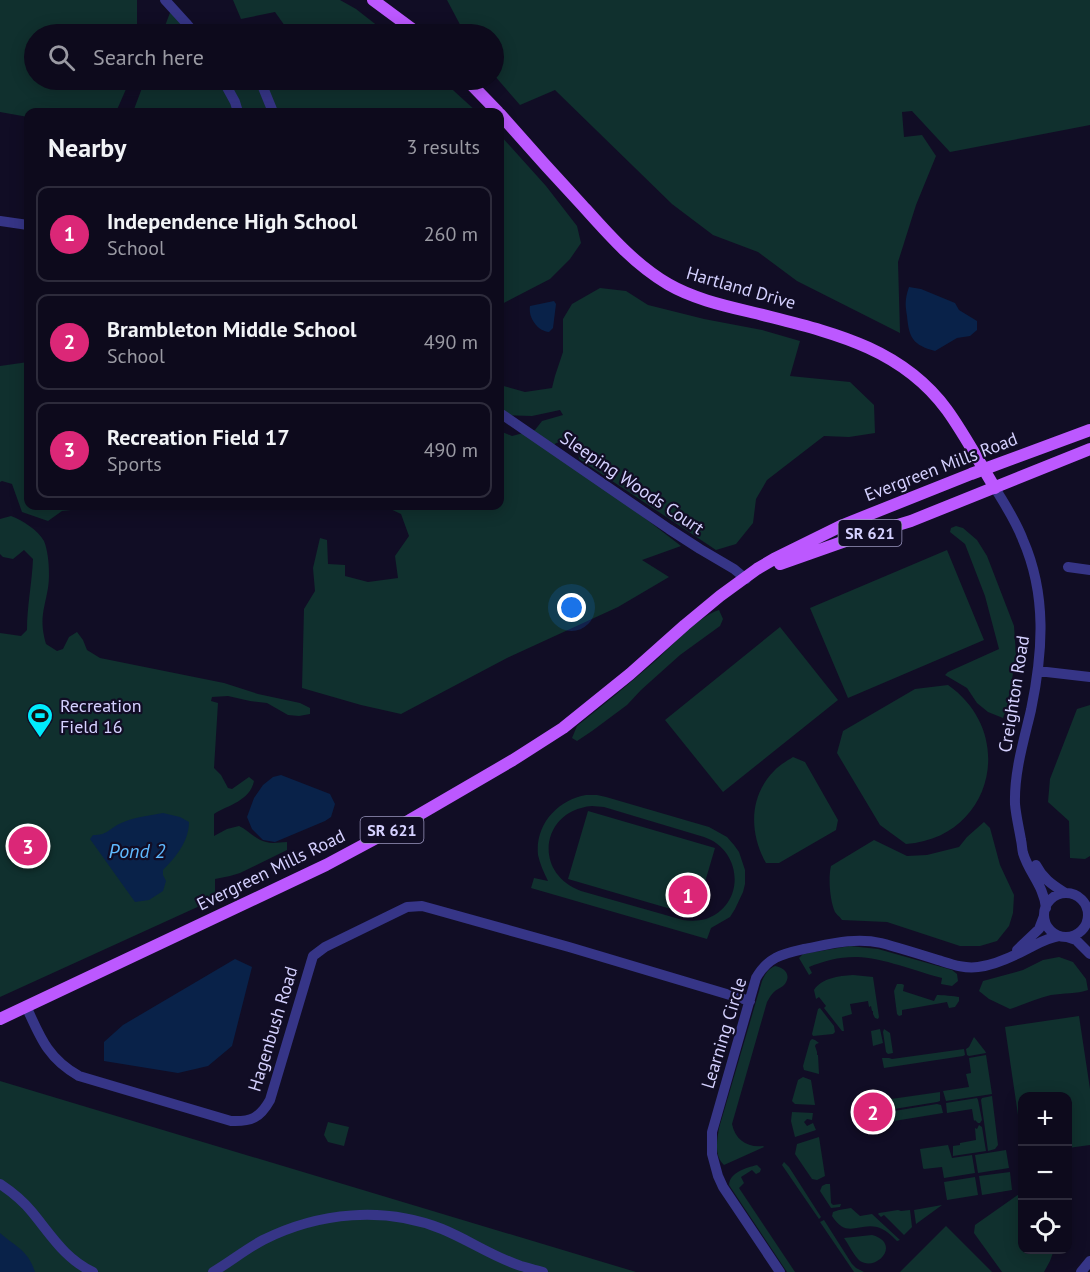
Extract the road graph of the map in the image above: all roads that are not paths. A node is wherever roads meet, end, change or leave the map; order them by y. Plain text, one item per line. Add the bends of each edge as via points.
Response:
1 (165, 0) edge
2 (373, 0) edge
3 (187, 24) edge
4 (405, 24) edge
5 (228, 90) edge
6 (264, 90) edge
7 (477, 90) edge
8 (237, 108) edge
9 (271, 108) edge
10 (494, 108) edge
11 (504, 119) edge
12 (0, 221) edge
13 (24, 224) edge
14 (504, 416) edge
15 (1090, 430) edge
16 (1090, 449) edge
17 (984, 470) junction
18 (995, 488) junction
19 (814, 552) junction
20 (1068, 567) dead end
21 (1090, 570) edge
22 (746, 579) junction
23 (1038, 671) junction
24 (1090, 677) edge
25 (1022, 842) junction
26 (1090, 891) edge
27 (1070, 894) junction
28 (1045, 912) junction
29 (1088, 916) edge
30 (1090, 936) edge
31 (1063, 937) junction
32 (1090, 954) edge
33 (1007, 958) junction
34 (750, 1001) junction
35 (26, 1006) junction
36 (0, 1019) edge
37 (0, 1184) edge
38 (93, 1272) edge
39 (213, 1272) edge
40 (543, 1272) edge
41 (780, 1272) edge

1 - 3 street
2 - 4 main road
5 - 8 street
6 - 9 street
7 - 10 main road, Hartland Drive
11 - 17 main road, Hartland Drive via 615,242 647,271 686,293 830,332 888,358 931,391
12 - 13 street
14 - 22 street, Sleeping Woods Court
15 - 17 main road, Evergreen Mills Road / SR 621
16 - 18 main road, Evergreen Mills Road / SR 621
17 - 18 main road, Hartland Drive
17 - 19 main road via 974,481 853,528
17 - 22 main road, Evergreen Mills Road / SR 621 via 843,525 774,558
18 - 19 main road, Evergreen Mills Road / SR 621 via 911,521
18 - 23 street, Creighton Road via 1032,561 1041,617
19 - 22 main road, Evergreen Mills Road / SR 621
20 - 21 street
22 - 35 main road, Evergreen Mills Road / SR 621 via 720,596 563,728 513,760 326,865
23 - 24 street
23 - 25 street, Creighton Road via 1015,788
25 - 27 street, Creighton Road via 1050,884
25 - 28 street, Creighton Road via 1045,898
26 - 27 street
27 - 28 street via 1053,897
27 - 29 street, Creighton Road via 1084,902
28 - 31 street, Creighton Road via 1048,928
28 - 33 street, Learning Circle via 1040,929
29 - 30 street, Creighton Road
29 - 31 street via 1079,933
31 - 32 street, Creighton Road via 1076,940
31 - 33 street, Learning Circle via 1042,941
33 - 34 street, Learning Circle via 966,967 879,943 842,941 795,951 765,964 756,978
34 - 35 street, Hagenbush Road via 434,909 407,907 313,956 270,1100 259,1115 242,1121 79,1076 52,1056
34 - 41 street, Learning Circle via 712,1132 712,1154 723,1187
35 - 36 main road, Evergreen Mills Road / SR 621
37 - 38 street via 31,1211 66,1254
39 - 40 street via 250,1247 284,1231 328,1218 356,1215 393,1216 428,1224 520,1266

